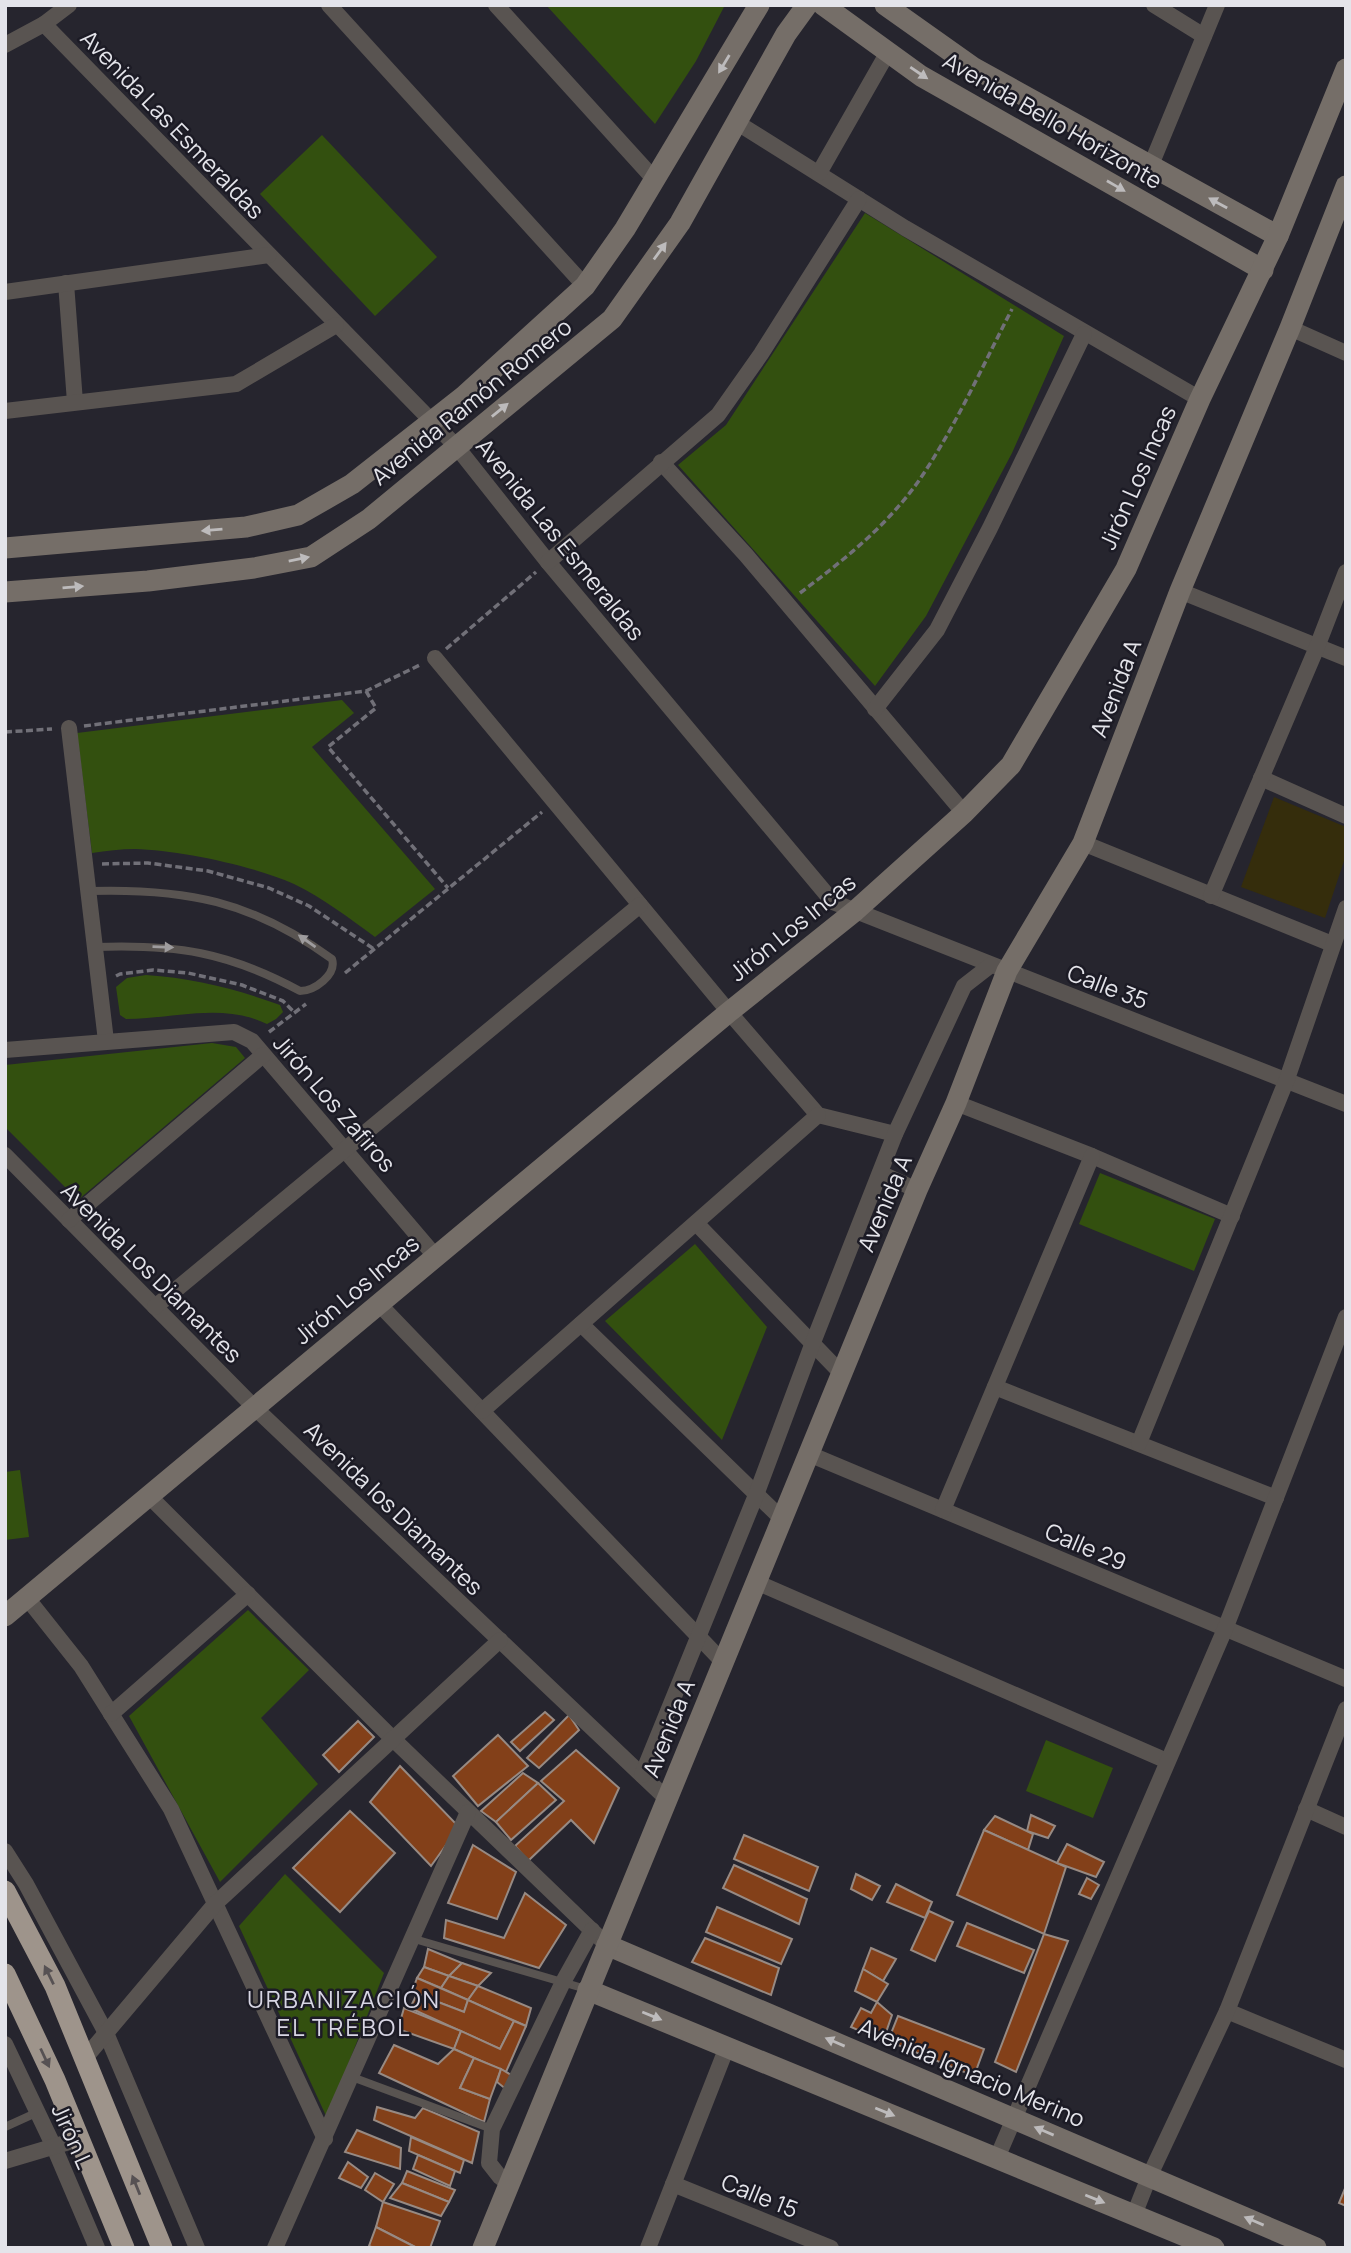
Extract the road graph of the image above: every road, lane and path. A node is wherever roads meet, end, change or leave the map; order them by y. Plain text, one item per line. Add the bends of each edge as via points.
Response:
1 (69, 5) edge
2 (329, 5) edge
3 (496, 5) edge
4 (759, 5) edge
5 (807, 5) edge
6 (823, 5) edge
7 (1154, 5) edge
8 (1217, 5) edge
9 (891, 7) edge
10 (44, 24) junction
11 (1205, 36) junction
12 (5, 45) edge
13 (888, 52) junction
14 (1346, 69) edge
15 (736, 122) junction
16 (1151, 165) junction
17 (819, 173) junction
18 (654, 180) junction
19 (1345, 192) edge
20 (859, 199) junction
21 (1278, 236) junction
22 (269, 255) junction
23 (1263, 270) junction
24 (66, 283) junction
25 (584, 286) junction
26 (5, 292) edge
27 (1020, 295) junction
28 (335, 325) junction
29 (1290, 328) junction
30 (1084, 334) junction
31 (1346, 353) edge
32 (1200, 399) junction
33 (75, 402) junction
34 (5, 411) edge
35 (430, 421) junction
36 (456, 446) junction
37 (661, 462) junction
38 (5, 548) edge
39 (548, 562) junction
40 (1346, 572) edge
41 (1181, 591) junction
42 (5, 592) edge
43 (786, 603) junction
44 (1317, 647) junction
45 (435, 658) junction
46 (1346, 658) edge
47 (366, 691) junction
48 (875, 709) junction
49 (69, 728) junction
50 (5, 732) edge
51 (1261, 778) junction
52 (555, 801) junction
53 (964, 813) junction
54 (1346, 817) edge
55 (1083, 843) junction
56 (86, 865) junction
57 (448, 888) junction
58 (88, 891) junction
59 (1211, 896) junction
60 (640, 905) junction
61 (1346, 908) edge
62 (855, 911) junction
63 (1332, 944) junction
64 (95, 947) junction
65 (373, 949) junction
66 (999, 968) junction
67 (344, 973) dead end
68 (112, 979) dead end
69 (315, 997) dead end
70 (729, 1012) junction
71 (295, 1013) junction
72 (269, 1032) dead end
73 (106, 1041) junction
74 (5, 1050) edge
75 (263, 1055) junction
76 (1287, 1079) junction
77 (956, 1103) junction
78 (1346, 1104) edge
79 (818, 1115) junction
80 (895, 1134) junction
81 (345, 1151) junction
82 (5, 1155) edge
83 (1092, 1156) junction
84 (880, 1173) junction
85 (917, 1190) junction
86 (1232, 1216) junction
87 (69, 1220) junction
88 (696, 1223) junction
89 (436, 1257) junction
90 (379, 1304) junction
91 (155, 1307) junction
92 (1346, 1317) edge
93 (581, 1324) junction
94 (812, 1345) junction
95 (842, 1374) junction
96 (995, 1387) junction
97 (482, 1411) junction
98 (261, 1413) junction
99 (1139, 1443) junction
100 (808, 1454) junction
101 (756, 1494) junction
102 (149, 1496) junction
103 (1276, 1497) junction
104 (943, 1510) junction
105 (782, 1519) junction
106 (757, 1582) junction
107 (248, 1594) junction
108 (27, 1598) junction
109 (5, 1616) edge
110 (1225, 1629) junction
111 (495, 1635) junction
112 (698, 1635) junction
113 (723, 1662) junction
114 (1346, 1679) edge
115 (1346, 1709) edge
116 (111, 1714) junction
117 (393, 1738) junction
118 (1167, 1761) junction
119 (642, 1775) junction
120 (667, 1799) junction
121 (1306, 1809) junction
122 (468, 1812) junction
123 (1346, 1827) edge
124 (5, 1851) edge
125 (5, 1891) edge
126 (215, 1904) junction
127 (592, 1930) junction
128 (411, 1938) junction
129 (607, 1945) junction
130 (5, 1974) edge
131 (563, 1982) junction
132 (589, 1990) junction
133 (1227, 2011) junction
134 (106, 2033) junction
135 (5, 2044) edge
136 (727, 2047) junction
137 (85, 2058) junction
138 (1346, 2060) edge
139 (352, 2077) junction
140 (38, 2112) junction
141 (1014, 2118) junction
142 (5, 2127) edge
143 (492, 2129) junction
144 (79, 2139) junction
145 (325, 2139) junction
146 (54, 2147) junction
147 (997, 2158) junction
148 (5, 2161) edge
149 (1149, 2177) junction
150 (509, 2184) junction
151 (673, 2184) junction
152 (1134, 2215) junction
153 (97, 2248) edge
154 (124, 2248) edge
155 (162, 2248) edge
156 (197, 2248) edge
157 (275, 2248) edge
158 (483, 2248) edge
159 (648, 2248) edge
160 (831, 2248) edge
161 (1214, 2248) edge
162 (1316, 2248) edge

1 - 10 street
2 - 25 street
3 - 18 street
4 -> 18 street, Avenida Ramón Romero
5 - 15 street, Avenida Ramón Romero
6 - 13 street, Avenida Bello Horizonte
7 - 11 street
8 - 11 street
9 - 16 street, Avenida Bello Horizonte via 974,68
10 - 12 street
10 - 22 street, Avenida Las Esmeraldas
11 - 16 street
13 - 17 street
13 -> 23 street, Avenida Bello Horizonte via 921,76
14 - 21 street, Jirón Los Incas
15 - 17 street
36 -> 15 street, Avenida Ramón Romero via 612,319 680,223
21 -> 16 street, Avenida Bello Horizonte
17 - 20 street
18 - 25 street, Avenida Ramón Romero
19 - 29 street, Avenida A
20 - 27 street
20 - 37 street via 718,415
21 - 23 street, Jirón Los Incas
22 - 24 street
22 - 28 street, Avenida Las Esmeraldas
23 - 32 street, Jirón Los Incas
24 - 26 street
24 - 33 street
25 - 35 street, Avenida Ramón Romero via 464,396
27 - 30 street
27 - 43 path via 919,479 851,554
28 - 33 street via 236,384
28 - 35 street, Avenida Las Esmeraldas
29 - 31 street
29 - 41 street, Avenida A
30 - 32 street
30 - 48 street via 937,630
32 - 53 street, Jirón Los Incas via 1126,569 1080,650 1011,765
33 - 34 street
35 - 36 street, Avenida Las Esmeraldas
35 -> 38 street, Avenida Ramón Romero via 352,484 298,515 246,527
36 - 39 street, Avenida Las Esmeraldas
42 -> 36 street, Avenida Ramón Romero via 148,581 311,557 369,519
37 - 39 street
37 - 43 street
39 - 45 path
39 - 62 street, Avenida Las Esmeraldas via 833,902
40 - 44 street
41 - 44 street
41 - 55 street, Avenida A
43 - 48 street
44 - 46 street
44 - 51 street
45 - 47 path
45 - 52 street
47 - 49 path
47 - 57 path via 376,708 328,747
48 - 53 street
49 - 50 path
49 - 56 street
51 - 54 street
51 - 59 street
52 - 57 path
52 - 60 street
53 - 62 street, Jirón Los Incas
55 - 59 street
55 - 66 street, Avenida A
56 - 58 street
56 - 65 path via 148,863 208,871 269,888 309,906
57 - 65 path
58 - 64 street
64 -> 58 lane via 211,953 300,991 315,987 334,965 299,935 226,904 133,889
59 - 63 street
60 - 70 street
60 - 81 street
61 - 63 street
62 - 66 street, Calle 35
62 - 70 street, Jirón Los Incas
63 - 76 street
64 - 73 street
65 - 67 path
66 - 76 street, Calle 35
66 - 77 street, Avenida A
66 - 80 street via 964,986
68 - 71 path via 153,970 188,973 242,985 283,1001
69 - 71 path
70 - 79 street
70 - 89 street, Jirón Los Incas
71 - 72 path
73 - 74 street, Jirón Los Zafiros
73 - 75 street, Jirón Los Zafiros via 234,1032 252,1041
75 - 81 street, Jirón Los Zafiros
75 - 87 street
76 - 78 street, Calle 35
76 - 86 street
77 - 83 street
77 - 85 street, Avenida A
79 - 80 street
79 - 88 street
80 - 84 street
81 - 89 street, Jirón Los Zafiros
81 - 91 street
82 - 87 street, Avenida Los Diamantes
83 - 86 street
83 - 96 street
84 - 85 street
84 - 94 street
85 - 95 street, Avenida A
86 - 99 street
87 - 91 street, Avenida Los Diamantes
88 - 93 street
88 - 94 street
89 - 90 street, Jirón Los Incas
90 - 97 street
90 - 98 street, Jirón Los Incas
91 - 98 street, Avenida Los Diamantes
92 - 103 street
93 - 97 street
93 - 101 street
94 - 95 street
94 - 101 street
95 - 100 street, Avenida A
96 - 99 street
96 - 104 street
97 - 112 street
98 - 102 street, Jirón Los Incas
98 - 111 street, Avenida los Diamantes
99 - 103 street
100 - 104 street, Calle 29
100 - 105 street, Avenida A
101 - 105 street
101 - 112 street
102 - 107 street
102 - 108 street, Jirón Los Incas
103 - 110 street
104 - 110 street, Calle 29
105 - 106 street, Avenida A
106 - 113 street, Avenida A
106 - 118 street
107 - 116 street
107 - 117 street
108 - 109 street, Jirón Los Incas
108 - 116 street via 81,1666
110 - 114 street, Calle 29
110 - 118 street
111 - 117 street
111 - 119 street
112 - 113 street
112 - 119 street
113 - 120 street, Avenida A
115 - 121 street
116 - 126 street via 171,1809
117 - 122 street
117 - 126 street
118 - 141 street
119 - 120 street
120 - 129 street, Avenida A
121 - 123 street
121 - 133 street
122 - 127 street
122 - 128 street
124 - 134 street
137 -> 125 highway via 55,1986
126 - 134 street
126 - 145 street
127 - 129 street
127 - 131 street
128 - 131 lane
128 - 139 street
129 - 132 street, Avenida A
141 -> 129 street, Avenida Ignacio Merino
130 -> 144 highway
131 - 132 lane
131 - 143 street
132 -> 136 street
132 - 150 street, Avenida A
133 - 138 street
133 - 149 street
134 - 137 street
134 - 156 street
135 - 140 street, Jirón L
136 -> 147 street
136 - 151 street
155 -> 137 highway
139 - 143 lane
139 - 145 street
140 - 142 lane
140 - 146 street, Jirón L
141 - 147 street
149 -> 141 street, Avenida Ignacio Merino
143 - 150 street via 489,2163
144 - 146 street
144 - 154 highway
145 - 157 street
146 - 148 street
146 - 153 street, Jirón L
147 -> 152 street
149 - 152 street
162 -> 149 street, Avenida Ignacio Merino
150 - 158 street, Avenida A
151 - 159 street
151 - 160 street, Calle 15
152 - 161 street

